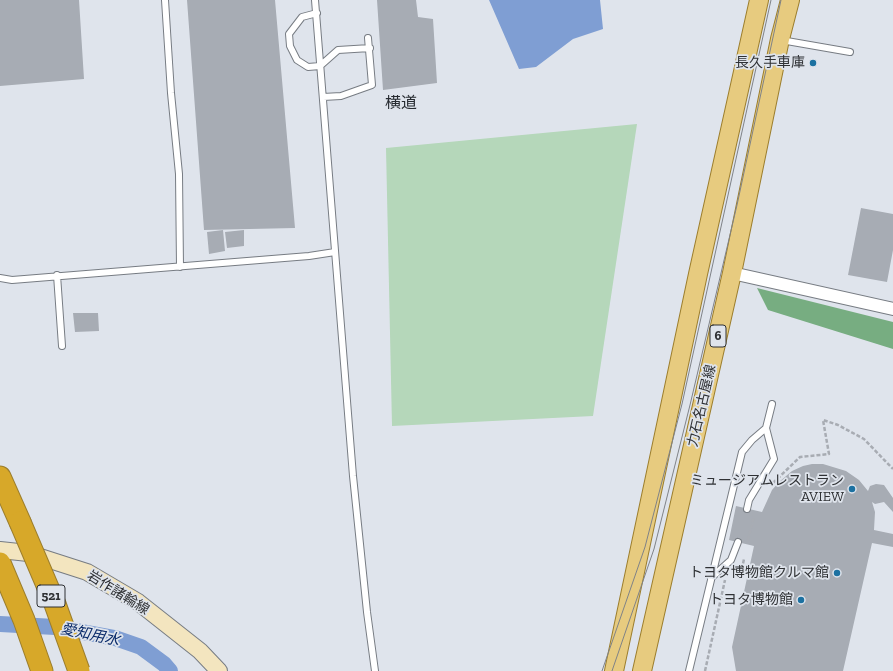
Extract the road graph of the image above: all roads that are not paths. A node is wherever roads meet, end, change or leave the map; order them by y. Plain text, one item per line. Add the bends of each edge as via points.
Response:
1 (165, 0) edge
2 (315, 0) edge
3 (759, 0) edge
4 (790, 0) edge
5 (317, 13) junction
6 (368, 38) dead end
7 (780, 40) junction
8 (370, 48) junction
9 (850, 52) dead end
10 (320, 66) junction
11 (323, 97) junction
12 (335, 252) junction
13 (180, 267) junction
14 (732, 273) junction
15 (57, 275) junction
16 (0, 278) edge
17 (893, 309) edge
18 (62, 346) dead end
19 (772, 404) dead end
20 (766, 428) junction
21 (0, 477) edge
22 (747, 509) dead end
23 (738, 542) dead end
24 (0, 550) edge
25 (0, 563) edge
26 (711, 578) junction
27 (42, 671) edge
28 (79, 671) edge
29 (219, 671) edge
30 (375, 671) edge
31 (614, 671) edge
32 (642, 671) edge
33 (689, 671) edge

1 - 13 lane via 179,174
2 - 5 lane
3 - 31 main road via 696,282
4 - 7 main road, 力石名古屋線 / 6
5 - 10 lane
5 - 10 lane via 302,17 289,34 290,46 297,60 308,67
6 - 8 lane
7 - 9 lane
7 - 14 main road, 力石名古屋線 / 6
8 - 10 lane via 338,50
8 - 11 lane via 372,85 341,96
10 - 11 lane
11 - 12 lane
12 - 13 lane
12 - 30 lane via 353,476
13 - 15 lane
14 - 17 street
14 - 32 main road, 力石名古屋線 / 6
15 - 16 lane via 12,280
15 - 18 lane
19 - 20 lane
20 - 22 lane via 774,459 749,500
20 - 26 lane via 742,452
21 - 28 highway, 521, bridge via 55,604
23 - 26 lane via 731,560
24 - 29 main road, 岩作諸輪線 via 28,553 87,572 138,602 200,651
25 - 27 highway, 521
26 - 33 lane

